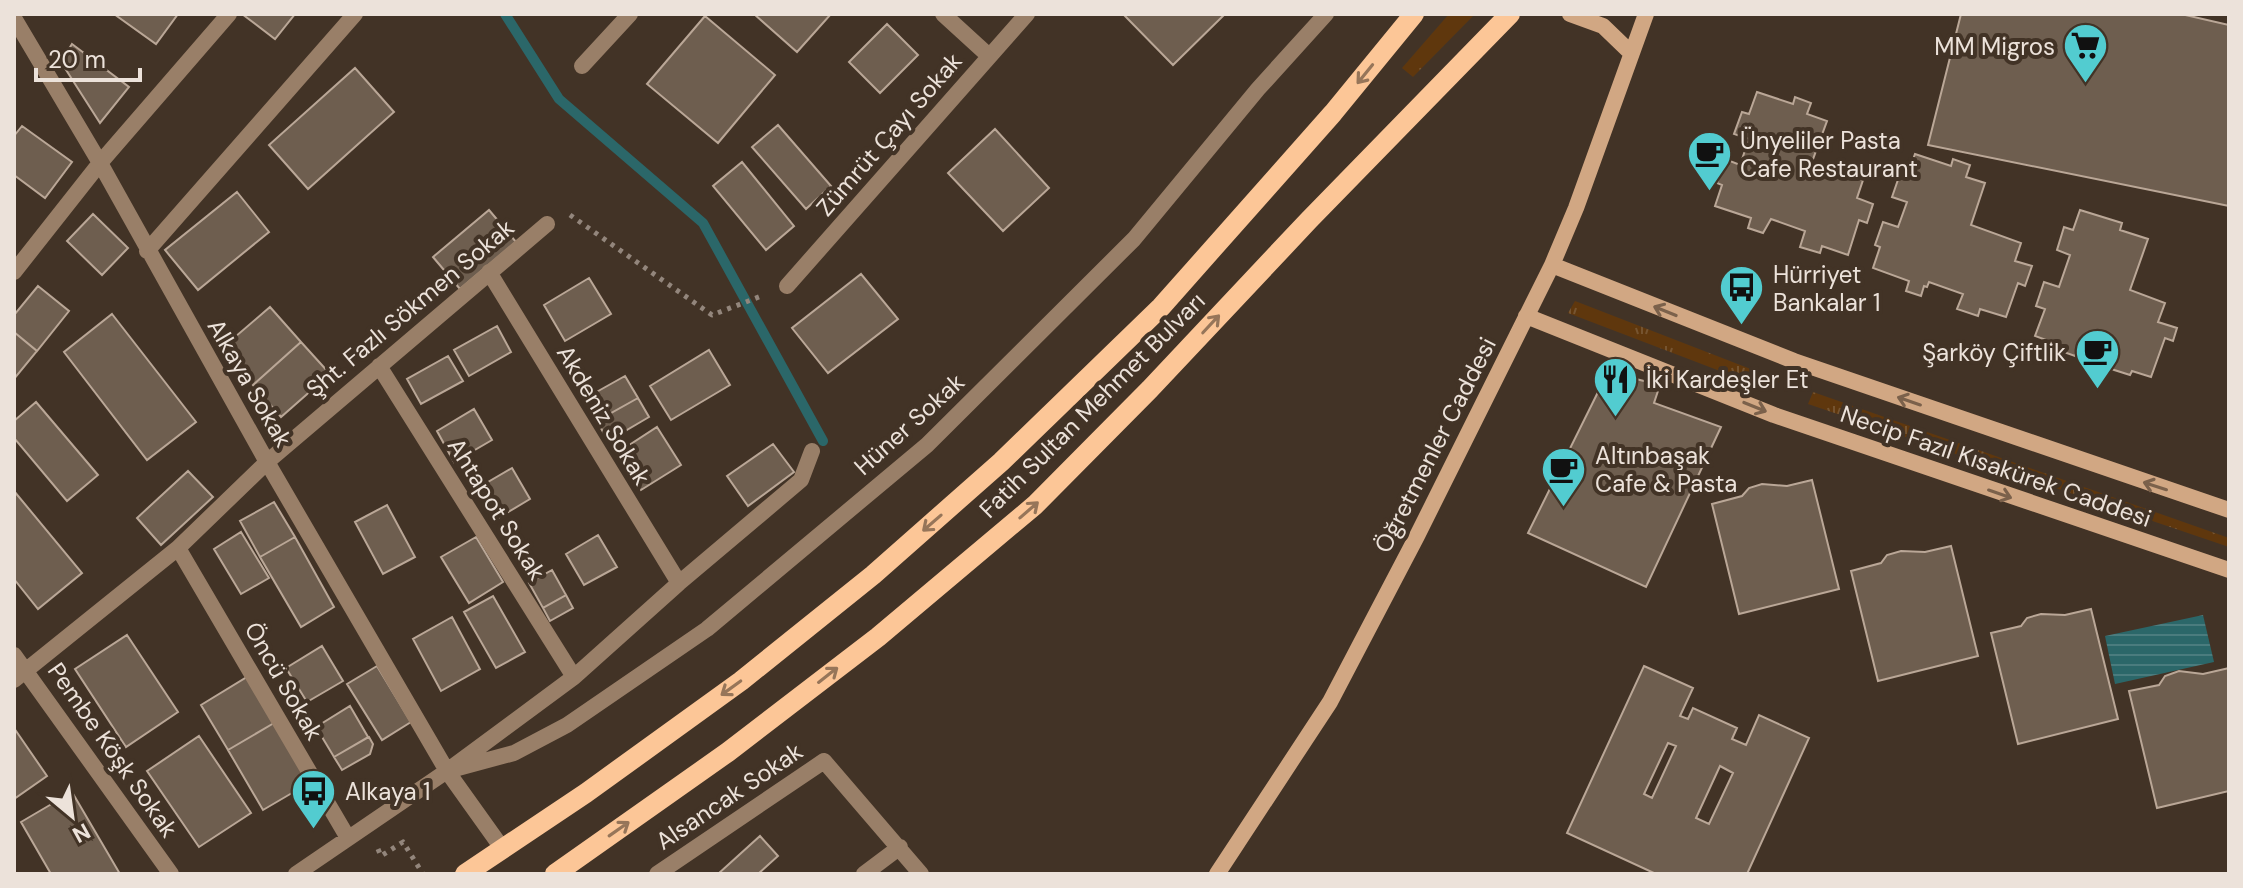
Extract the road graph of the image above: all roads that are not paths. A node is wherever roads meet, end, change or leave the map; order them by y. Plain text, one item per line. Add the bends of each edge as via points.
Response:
1 (32, 14) edge
2 (229, 14) edge
3 (355, 14) edge
4 (630, 14) edge
5 (943, 14) edge
6 (1027, 14) edge
7 (1326, 14) edge
8 (1414, 14) edge
9 (1511, 14) edge
10 (1570, 14) edge
11 (1646, 14) edge
12 (18, 24) edge
13 (1631, 53) junction
14 (989, 56) junction
15 (582, 66) dead end
16 (100, 163) junction
17 (547, 224) road end
18 (147, 251) junction
19 (1552, 265) junction
20 (14, 272) edge
21 (489, 272) junction
22 (787, 286) road end
23 (1526, 316) junction
24 (379, 366) junction
25 (812, 451) dead end
26 (267, 462) junction
27 (2229, 510) edge
28 (178, 548) junction
29 (2229, 570) edge
30 (679, 583) junction
31 (14, 655) edge
32 (21, 676) edge
33 (574, 677) junction
34 (447, 771) junction
35 (348, 838) junction
36 (900, 847) junction
37 (502, 848) junction
38 (171, 874) edge
39 (296, 874) edge
40 (465, 874) edge
41 (555, 874) edge
42 (657, 874) edge
43 (864, 874) edge
44 (921, 874) edge
45 (1217, 874) edge

1 - 12 street
2 - 16 street
3 - 18 street
4 - 15 street
5 - 14 street
6 - 14 street, Zümrüt Çayı Sokak
7 - 34 street, Hüner Sokak via 1134,239 927,445 707,629 580,716 514,753
8 -> 37 main road, Fatih Sultan Mehmet Bulvarı via 1161,307 1001,462 741,681
41 -> 9 main road, Fatih Sultan Mehmet Bulvarı via 878,637 1035,505
10 - 13 main road via 1603,26
11 - 13 main road, Öğretmenler Caddesi
12 - 16 street, Alkaya Sokak
13 - 19 main road, Öğretmenler Caddesi
14 - 22 street, Zümrüt Çayı Sokak
16 - 18 street, Alkaya Sokak
16 - 20 street
17 - 21 street, Şht. Fazlı Sökmen Sokak
18 - 26 street, Alkaya Sokak
19 - 23 main road, Öğretmenler Caddesi
27 -> 19 main road, Necip Fazıl Kısakürek Caddesi via 1794,361
21 - 24 street, Şht. Fazlı Sökmen Sokak
21 - 30 street, Akdeniz Sokak
23 -> 29 main road, Necip Fazıl Kısakürek Caddesi via 1774,415
23 - 45 main road, Öğretmenler Caddesi via 1330,702
24 - 26 street, Şht. Fazlı Sökmen Sokak
24 - 33 street, Ahtapot Sokak
25 - 30 street via 801,480
26 - 28 street, Şht. Fazlı Sökmen Sokak
26 - 34 street, Alkaya Sokak
28 - 32 street, Şht. Fazlı Sökmen Sokak
28 - 35 street, Öncü Sokak
30 - 33 street
31 - 32 street, Pembe Köşk Sokak
32 - 38 street, Pembe Köşk Sokak
33 - 34 street
34 - 35 street
34 - 37 street, Alkaya Sokak
35 - 39 street
36 - 42 street, Alsancak Sokak via 824,761
36 - 43 street
36 - 44 street, Alsancak Sokak
37 - 40 main road, Fatih Sultan Mehmet Bulvarı

